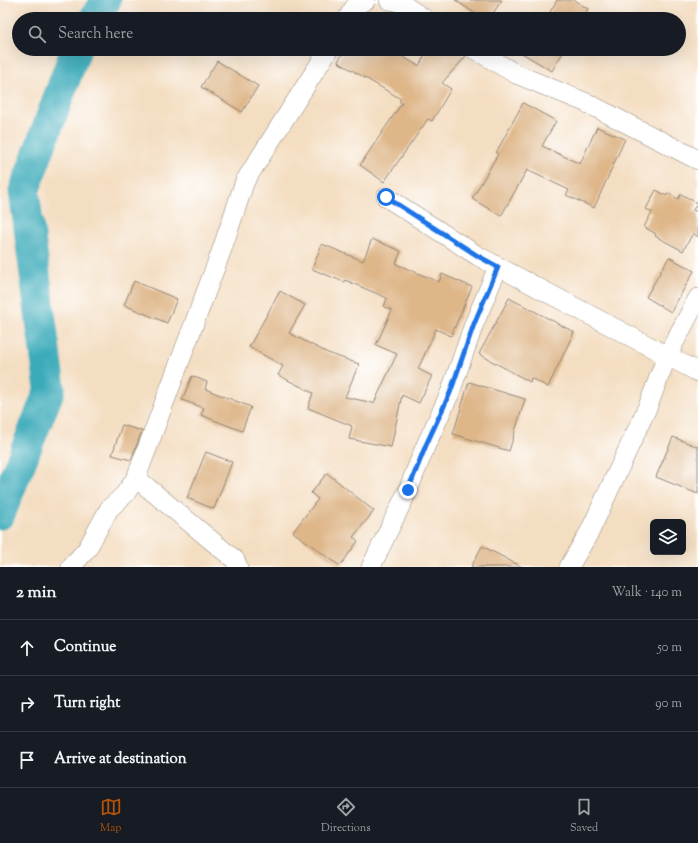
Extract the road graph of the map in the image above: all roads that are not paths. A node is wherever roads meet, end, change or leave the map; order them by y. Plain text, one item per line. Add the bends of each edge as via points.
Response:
1 (366, 0) edge
2 (396, 1) edge
3 (352, 12) edge
4 (414, 12) edge
5 (324, 56) edge
6 (486, 56) edge
7 (698, 160) edge
8 (386, 197) dead end
9 (498, 267) junction
10 (698, 298) edge
11 (667, 356) junction
12 (698, 372) edge
13 (136, 478) junction
14 (71, 567) edge
15 (238, 567) edge
16 (371, 567) edge
17 (569, 567) edge

1 - 3 street via 356,5
2 - 4 street
5 - 13 street via 245,181
6 - 7 street via 516,74 587,103
8 - 9 street
9 - 11 street
9 - 16 street via 474,324 450,393
10 - 11 street
11 - 12 street
11 - 17 street via 648,406 590,531
13 - 14 street via 125,494 109,509 87,549
13 - 15 street via 235,560

